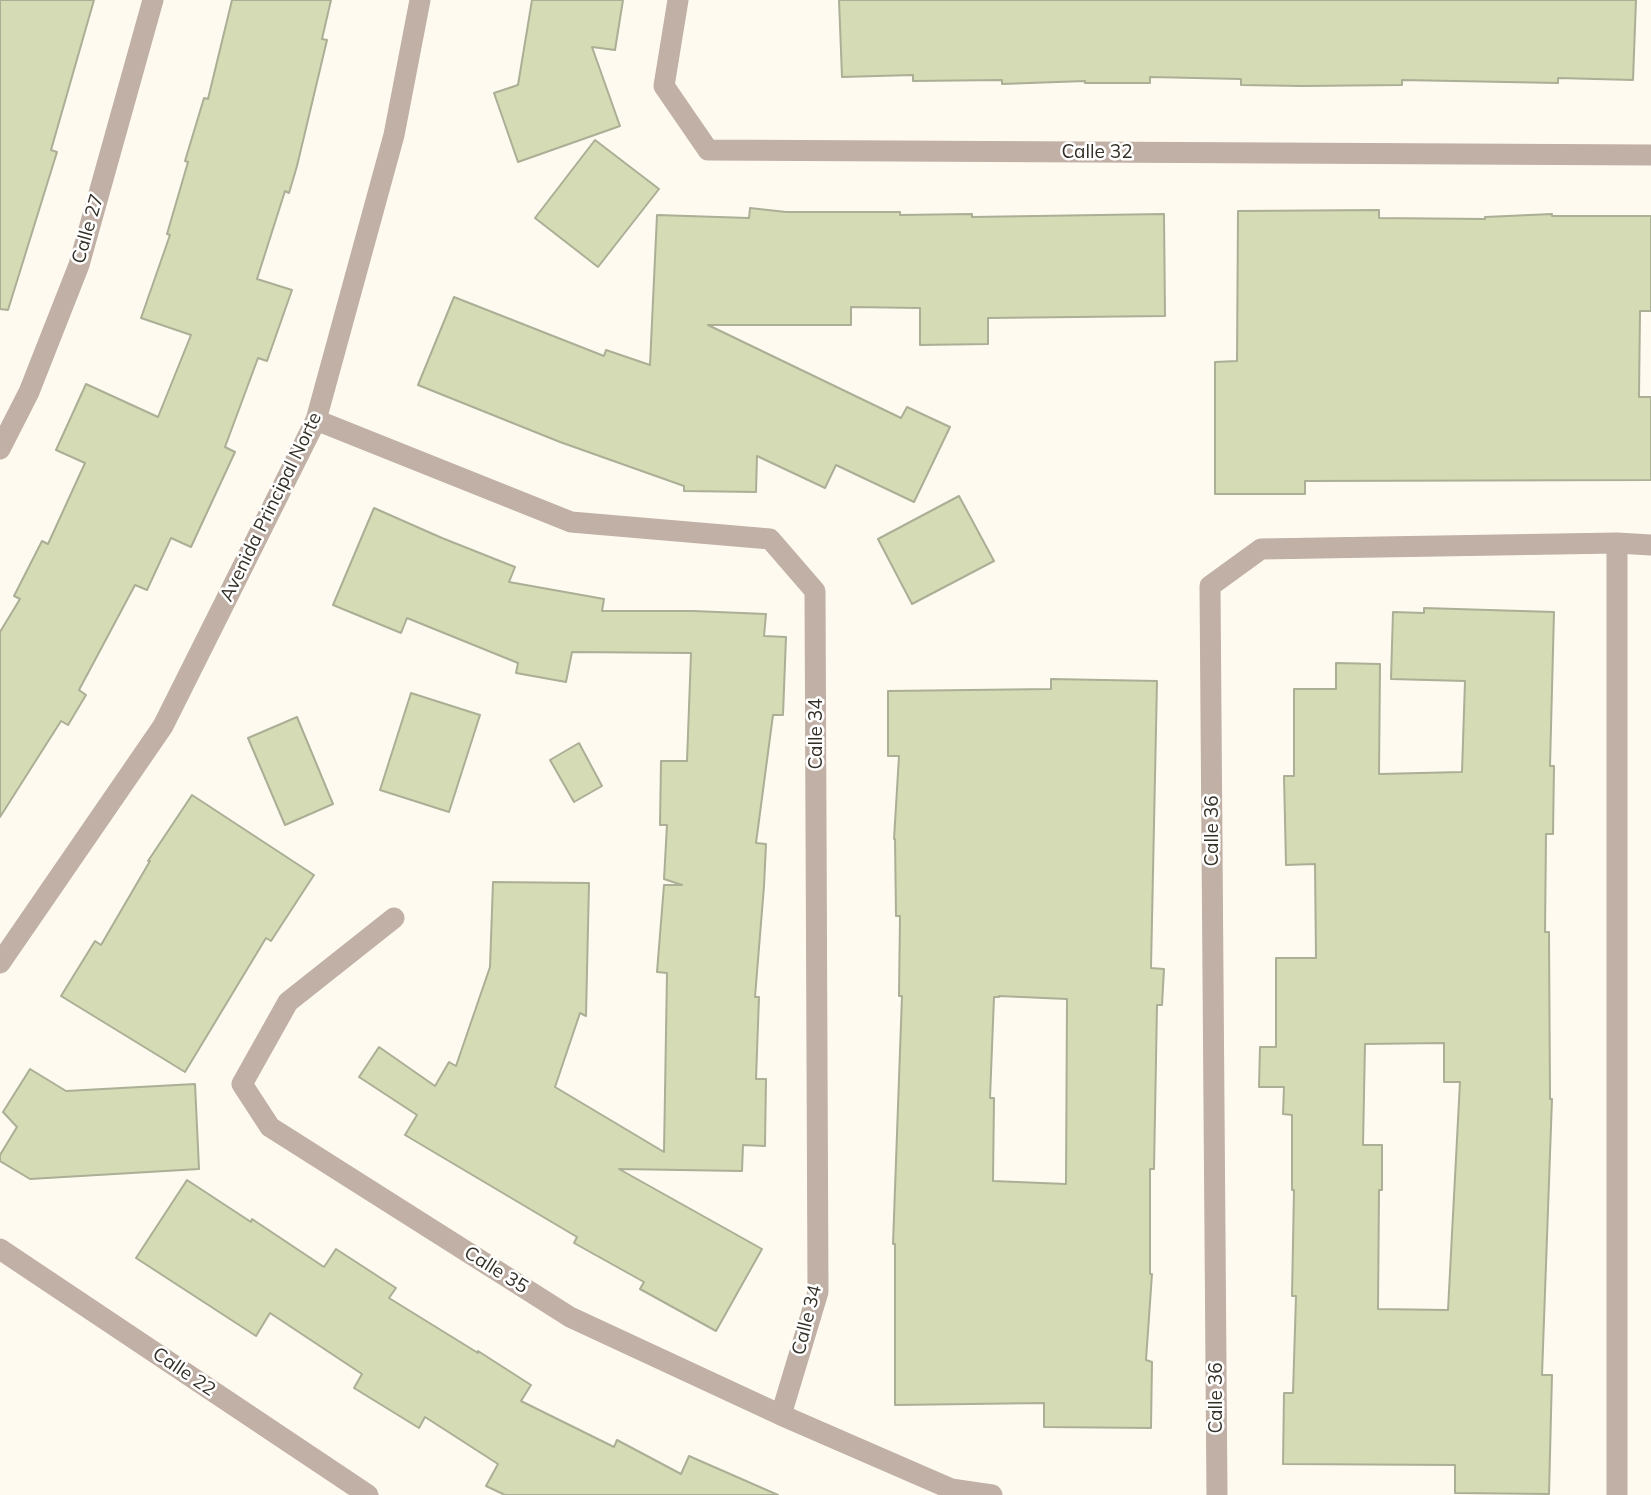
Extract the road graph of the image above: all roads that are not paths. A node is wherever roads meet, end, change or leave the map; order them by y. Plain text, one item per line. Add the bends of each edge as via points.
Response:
1 (153, 0) edge
2 (420, 0) edge
3 (678, 0) edge
4 (1651, 155) edge
5 (316, 420) junction
6 (0, 449) edge
7 (1617, 543) junction
8 (1651, 545) edge
9 (394, 918) dead end
10 (0, 962) edge
11 (0, 1249) edge
12 (780, 1415) junction
13 (368, 1495) edge
14 (992, 1495) edge
15 (1217, 1495) edge
16 (1617, 1495) edge

1 - 6 street, Calle 27 via 79,265 29,392
2 - 5 street, Avenida Principal Norte via 394,135
3 - 4 street, Calle 32 via 664,86 708,150
5 - 10 street, Avenida Principal Norte via 163,726
5 - 12 street, Calle 34 via 571,522 770,539 816,591 818,1292
7 - 8 street, Calle 36
7 - 15 street, Calle 36 via 1261,549 1210,586
7 - 16 street
9 - 12 street, Calle 35 via 288,1002 242,1084 270,1127 570,1317
11 - 13 street, Calle 22
12 - 14 street, Calle 35 via 951,1489

